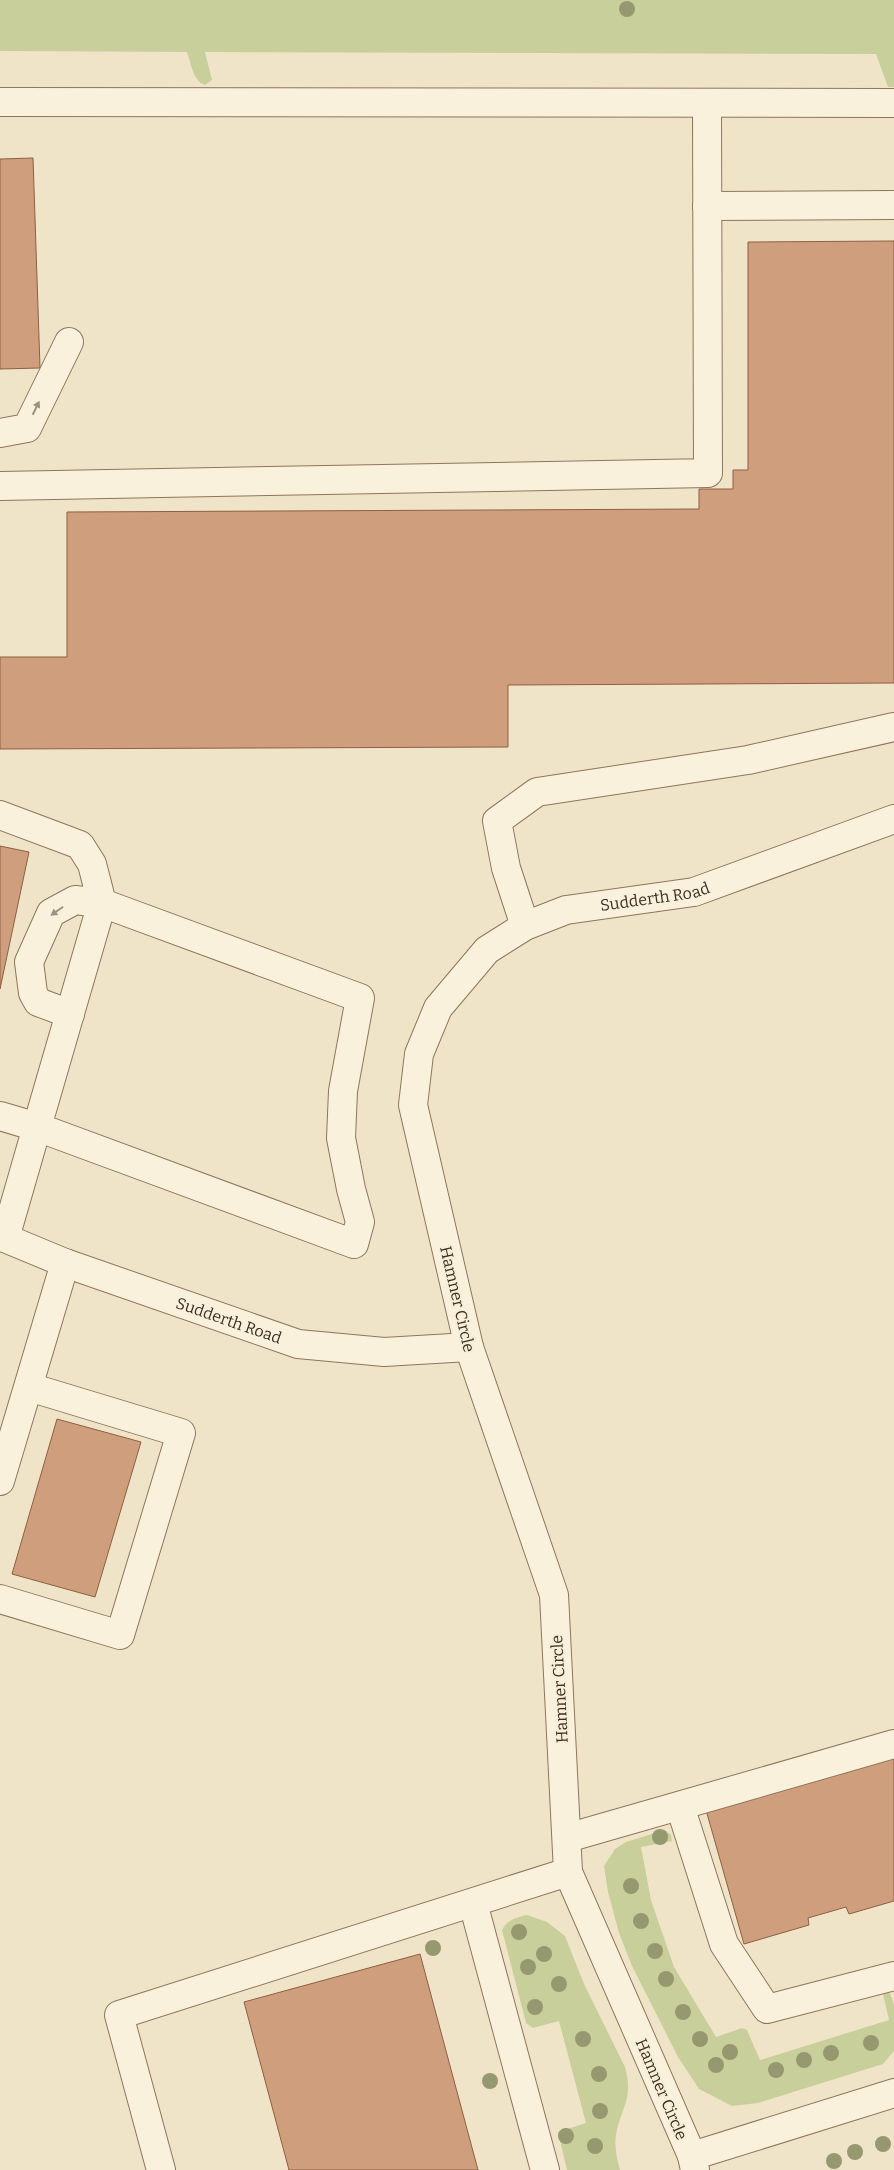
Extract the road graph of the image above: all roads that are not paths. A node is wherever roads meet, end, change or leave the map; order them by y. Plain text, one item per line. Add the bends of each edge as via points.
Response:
1 (0, 102) edge
2 (707, 103) junction
3 (894, 103) edge
4 (894, 205) edge
5 (707, 206) junction
6 (69, 342) dead end
7 (0, 433) edge
8 (0, 486) edge
9 (894, 727) edge
10 (0, 815) edge
11 (894, 819) edge
12 (102, 903) junction
13 (525, 926) junction
14 (438, 1008) joint
15 (70, 1014) junction
16 (0, 1116) edge
17 (37, 1128) junction
18 (3, 1237) edge
19 (66, 1263) junction
20 (468, 1347) junction
21 (29, 1387) junction
22 (0, 1482) edge
23 (0, 1599) edge
24 (894, 1744) edge
25 (680, 1806) junction
26 (567, 1838) junction
27 (568, 1872) junction
28 (473, 1903) junction
29 (894, 1976) edge
30 (894, 2093) edge
31 (693, 2163) edge
32 (161, 2170) edge
33 (545, 2170) edge

1 - 2 street
2 - 3 street
2 - 5 street
4 - 5 street
5 - 8 street via 708,473
7 -> 6 street via 26,428
9 - 13 street via 748,760 537,792 497,821 506,868
10 - 12 street via 80,845 92,864
11 - 13 street, Sudderth Road via 694,892 566,910
12 - 15 street
12 -> 15 street via 75,900 51,913 29,962 33,993 38,1002
12 - 17 street via 360,998 343,1091 341,1138 350,1190 360,1222 354,1244
13 - 14 street, Sudderth Road via 487,950
14 - 20 street, Hamner Circle via 419,1054 413,1105
15 - 17 street
16 - 17 street
17 - 18 street
18 - 19 street, Sudderth Road
19 - 20 street, Sudderth Road via 298,1344 384,1352
19 - 21 street
20 - 26 street, Hamner Circle via 554,1595
21 - 22 street
21 - 23 street via 181,1433 120,1635
24 - 25 street
25 - 26 street
25 - 29 street via 724,1944 767,2009
26 - 27 street, Hamner Circle
27 - 28 street
27 - 31 street, Hamner Circle
28 - 32 street via 119,2015
28 - 33 street
30 - 31 street, Hamner Circle

